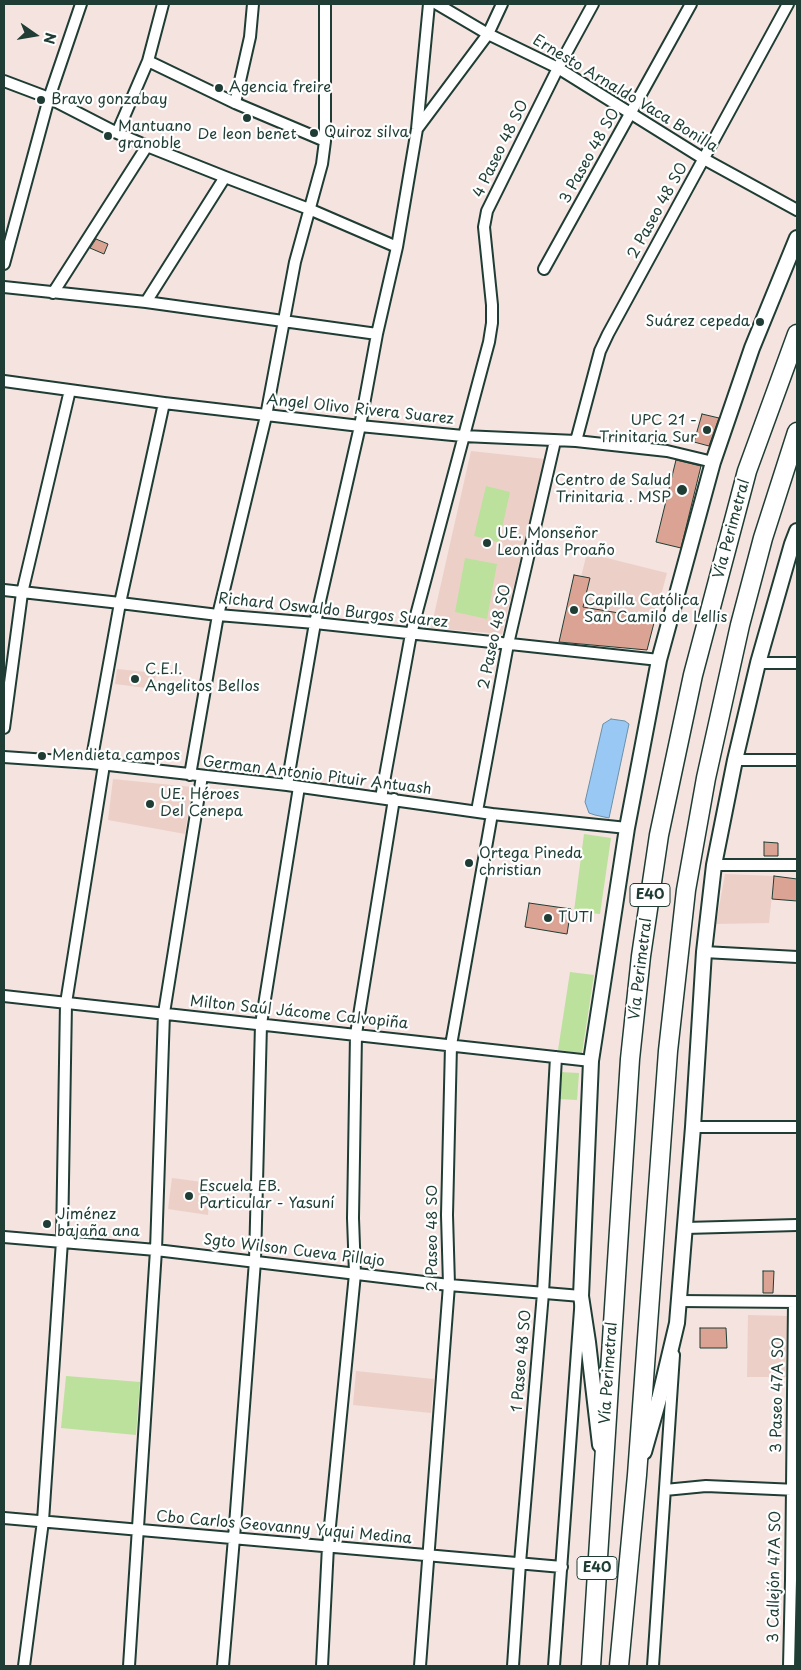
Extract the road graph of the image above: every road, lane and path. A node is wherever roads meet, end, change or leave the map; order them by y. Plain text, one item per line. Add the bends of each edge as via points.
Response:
1 (81, 4) edge
2 (163, 4) edge
3 (253, 4) edge
4 (326, 4) edge
5 (430, 4) edge
6 (437, 4) edge
7 (502, 4) edge
8 (593, 4) edge
9 (690, 4) edge
10 (788, 4) edge
11 (488, 34) junction
12 (148, 61) junction
13 (558, 68) junction
14 (4, 81) edge
15 (49, 98) junction
16 (235, 103) junction
17 (630, 115) junction
18 (417, 129) junction
19 (117, 133) junction
20 (325, 141) junction
21 (147, 146) junction
22 (704, 159) junction
23 (225, 178) junction
24 (309, 208) junction
25 (797, 210) edge
26 (797, 238) edge
27 (397, 247) junction
28 (4, 264) edge
29 (544, 269) dead end
30 (4, 287) edge
31 (53, 293) junction
32 (146, 302) junction
33 (285, 322) junction
34 (377, 334) junction
35 (797, 334) edge
36 (4, 381) edge
37 (70, 390) junction
38 (164, 403) junction
39 (266, 416) junction
40 (360, 426) junction
41 (797, 432) edge
42 (463, 436) junction
43 (555, 441) junction
44 (576, 441) junction
45 (713, 462) junction
46 (796, 539) edge
47 (792, 561) edge
48 (4, 590) edge
49 (22, 593) junction
50 (120, 603) junction
51 (218, 615) junction
52 (315, 623) junction
53 (411, 634) junction
54 (508, 644) junction
55 (659, 660) junction
56 (758, 663) junction
57 (797, 663) edge
58 (4, 728) edge
59 (4, 757) edge
60 (735, 760) junction
61 (797, 760) edge
62 (92, 763) junction
63 (104, 765) junction
64 (190, 775) junction
65 (202, 776) junction
66 (287, 786) junction
67 (299, 787) junction
68 (381, 798) junction
69 (394, 799) junction
70 (477, 811) junction
71 (492, 814) junction
72 (627, 828) junction
73 (714, 865) junction
74 (797, 865) edge
75 (704, 952) junction
76 (797, 957) edge
77 (4, 996) edge
78 (66, 1002) junction
79 (164, 1013) junction
80 (261, 1024) junction
81 (356, 1034) junction
82 (450, 1045) junction
83 (556, 1057) junction
84 (591, 1061) junction
85 (692, 1127) junction
86 (797, 1127) edge
87 (797, 1225) edge
88 (685, 1228) junction
89 (4, 1237) edge
90 (62, 1241) junction
91 (156, 1250) junction
92 (255, 1261) junction
93 (355, 1274) junction
94 (449, 1284) junction
95 (543, 1292) junction
96 (581, 1296) junction
97 (679, 1301) junction
98 (796, 1302) edge
99 (676, 1323) junction
100 (603, 1473) junction
101 (637, 1475) junction
102 (794, 1489) edge
103 (665, 1490) junction
104 (4, 1518) edge
105 (43, 1521) junction
106 (138, 1531) junction
107 (234, 1538) junction
108 (328, 1546) junction
109 (427, 1555) junction
110 (520, 1563) junction
111 (562, 1567) junction
112 (794, 1580) edge
113 (591, 1664) edge
114 (619, 1665) edge
115 (24, 1666) edge
116 (129, 1666) edge
117 (222, 1666) edge
118 (322, 1666) edge
119 (420, 1666) edge
120 (513, 1666) edge
121 (554, 1666) edge
122 (653, 1666) edge
123 (789, 1666) edge

1 - 15 street
2 - 12 street
3 - 16 street via 250,37
4 - 20 street
5 - 18 street
6 - 11 street, Ernesto Arnaldo Vaca Bonilla
7 - 11 street
8 - 13 street, 4 Paseo 48 SO
9 - 17 street, 3 Paseo 48 SO
10 - 22 street, 2 Paseo 48 SO
11 - 13 street, Ernesto Arnaldo Vaca Bonilla
11 - 18 street
12 - 16 street
12 - 19 street
13 - 17 street, Ernesto Arnaldo Vaca Bonilla
13 - 42 street, 4 Paseo 48 SO via 487,210 484,227 492,323
14 - 15 street
15 - 19 street
15 - 28 street
16 - 20 street
17 - 22 street, Ernesto Arnaldo Vaca Bonilla
17 - 29 street, 3 Paseo 48 SO
18 - 27 street
19 - 21 street
20 - 24 street
21 - 23 street
21 - 31 street
22 - 25 street, Ernesto Arnaldo Vaca Bonilla
22 - 44 street, 2 Paseo 48 SO via 600,351
23 - 24 street
23 - 32 street
24 - 27 street
24 - 33 street via 295,262
26 - 45 street, Vía Perimetral / E40 via 752,348
27 - 34 street
30 - 31 street
31 - 32 street
32 - 33 street
33 - 34 street
33 - 39 street
34 - 40 street
35 - 100 highway, Vía Perimetral / E40 via 747,471 693,675 659,835 630,1059
36 - 37 street, Angel Olivo Rivera Suarez
37 - 38 street, Angel Olivo Rivera Suarez
37 - 49 street
38 - 39 street, Angel Olivo Rivera Suarez
38 - 50 street
39 - 40 street, Angel Olivo Rivera Suarez
39 - 51 street
40 - 42 street, Angel Olivo Rivera Suarez
40 - 52 street
41 - 101 highway, E40 via 763,538 740,625 706,778 686,890 668,1051
42 - 43 street, Angel Olivo Rivera Suarez
42 - 53 street, 4 Paseo 48 SO
43 - 44 street, Angel Olivo Rivera Suarez
43 - 54 street, 2 Paseo 48 SO
44 - 45 street, Angel Olivo Rivera Suarez via 667,451
45 - 55 street, Vía Perimetral / E40
46 - 47 street, E40
47 - 56 street, E40
48 - 49 street, Richard Oswaldo Burgos Suarez
49 - 50 street, Richard Oswaldo Burgos Suarez
49 - 58 street
50 - 51 street, Richard Oswaldo Burgos Suarez
50 - 62 street
51 - 52 street, Richard Oswaldo Burgos Suarez
51 - 64 street
52 - 53 street, Richard Oswaldo Burgos Suarez
52 - 66 street
53 - 54 street, Richard Oswaldo Burgos Suarez
53 - 68 street, 4 Paseo 48 SO
54 - 55 street, Richard Oswaldo Burgos Suarez
54 - 70 street, 2 Paseo 48 SO
55 - 72 street, Vía Perimetral / E40
56 - 57 street
56 - 60 street, E40
59 - 62 street, German Antonio Pituir Antuash
60 - 61 street
60 - 73 street, E40
62 - 63 street, German Antonio Pituir Antuash
63 - 64 street, German Antonio Pituir Antuash
63 - 78 street
64 - 65 street, German Antonio Pituir Antuash
65 - 66 street, German Antonio Pituir Antuash
65 - 79 street
66 - 67 street, German Antonio Pituir Antuash
67 - 68 street, German Antonio Pituir Antuash
67 - 80 street
68 - 69 street, German Antonio Pituir Antuash
69 - 70 street, German Antonio Pituir Antuash
69 - 81 street
70 - 71 street, German Antonio Pituir Antuash
71 - 72 street, German Antonio Pituir Antuash
71 - 82 street, 2 Paseo 48 SO
72 - 84 street, Vía Perimetral / E40
73 - 74 street
73 - 75 street, E40
75 - 76 street
75 - 85 street, E40
77 - 78 street, Milton Saúl Jácome Calvopiña
78 - 79 street, Milton Saúl Jácome Calvopiña
78 - 90 street
79 - 80 street, Milton Saúl Jácome Calvopiña
79 - 91 street
80 - 81 street, Milton Saúl Jácome Calvopiña
80 - 92 street
81 - 82 street, Milton Saúl Jácome Calvopiña
81 - 93 street
82 - 83 street, Milton Saúl Jácome Calvopiña
82 - 94 street, 2 Paseo 48 SO
83 - 84 street, Milton Saúl Jácome Calvopiña
83 - 95 street, 1 Paseo 48 SO
84 - 96 street, Vía Perimetral / E40
85 - 86 street
85 - 88 street, E40
87 - 88 street
88 - 97 street, E40
89 - 90 street, Sgto Wilson Cueva Pillajo
90 - 91 street, Sgto Wilson Cueva Pillajo
90 - 105 street
91 - 92 street, Sgto Wilson Cueva Pillajo
91 - 106 street
92 - 93 street, Sgto Wilson Cueva Pillajo
92 - 107 street
93 - 94 street, Sgto Wilson Cueva Pillajo
93 - 108 street
94 - 95 street, Sgto Wilson Cueva Pillajo
94 - 109 street, 2 Paseo 48 SO
95 - 96 street, Sgto Wilson Cueva Pillajo
95 - 110 street, 1 Paseo 48 SO
96 - 100 street, Vía Perimetral / E40
96 - 111 street, Vía Perimetral
97 - 98 street
97 - 99 street, E40
98 - 102 street, 3 Paseo 47A SO
99 - 101 street, E40
99 - 103 street
100 - 113 highway, Vía Perimetral / E40
101 - 114 highway, E40
102 - 103 street via 706,1486
102 - 112 street, 3 Callejón 47A SO
103 - 122 street
104 - 105 street, Cbo Carlos Geovanny Yuqui Medina
105 - 106 street, Cbo Carlos Geovanny Yuqui Medina
105 - 115 street
106 - 107 street, Cbo Carlos Geovanny Yuqui Medina
106 - 116 street
107 - 108 street, Cbo Carlos Geovanny Yuqui Medina
107 - 117 street
108 - 109 street, Cbo Carlos Geovanny Yuqui Medina
108 - 118 street
109 - 110 street, Cbo Carlos Geovanny Yuqui Medina
109 - 119 street, 2 Paseo 48 SO
110 - 111 street, Cbo Carlos Geovanny Yuqui Medina
110 - 120 street, 1 Paseo 48 SO
111 - 121 street, Vía Perimetral
112 - 123 street, 3 Callejón 47A SO

